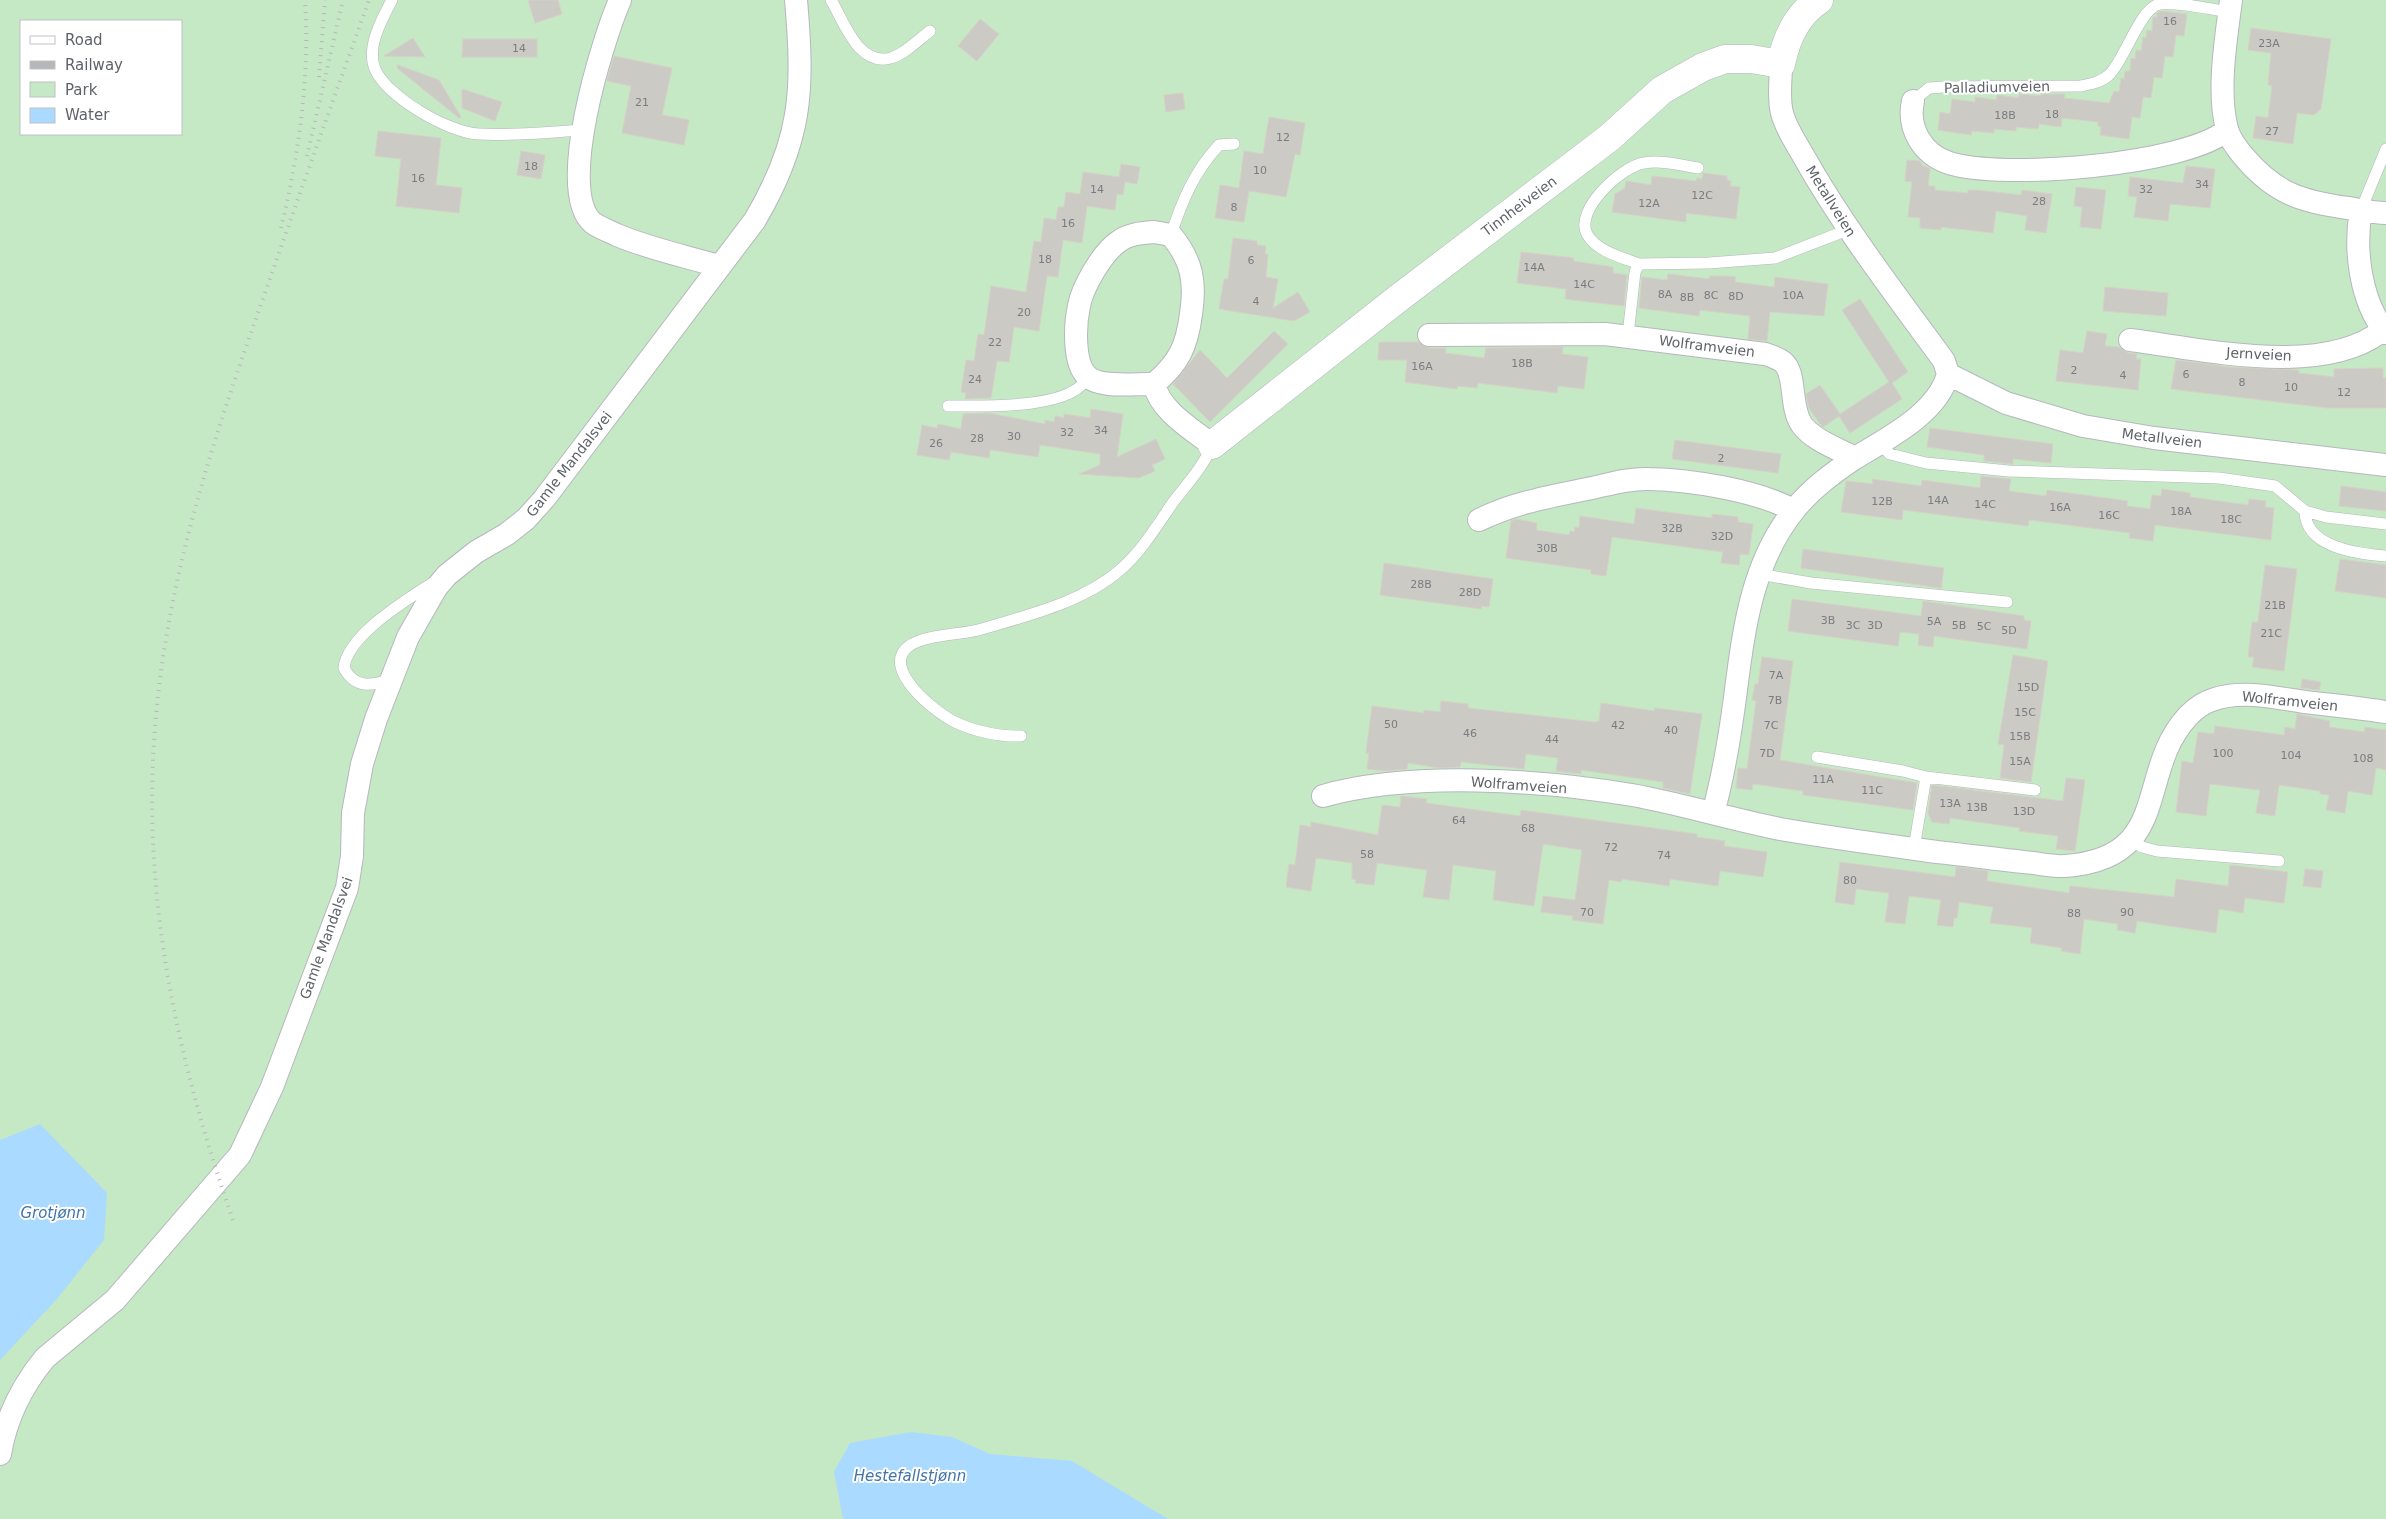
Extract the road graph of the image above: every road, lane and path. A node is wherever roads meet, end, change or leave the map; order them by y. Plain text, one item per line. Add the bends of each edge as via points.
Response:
1 (392, 0) edge
2 (620, 0) edge
3 (796, 0) edge
4 (831, 0) edge
5 (1819, 0) edge
6 (2230, 6) edge
7 (930, 31) dead end
8 (1782, 64) junction
9 (1913, 101) joint
10 (583, 130) junction
11 (2227, 130) junction
12 (1234, 144) dead end
13 (2386, 149) edge
14 (1698, 168) dead end
15 (2361, 210) junction
16 (2386, 213) edge
17 (1850, 230) junction
18 (1171, 235) junction
19 (1639, 264) junction
20 (719, 266) junction
21 (2385, 332) edge
22 (1429, 335) dead end
23 (1628, 335) junction
24 (2130, 340) dead end
25 (1948, 374) junction
26 (1087, 377) junction
27 (1154, 384) junction
28 (948, 406) dead end
29 (1879, 443) junction
30 (1212, 445) junction
31 (1855, 458) junction
32 (2386, 465) edge
33 (1793, 510) junction
34 (2305, 512) junction
35 (1479, 520) dead end
36 (2386, 524) edge
37 (2386, 556) edge
38 (1759, 574) junction
39 (446, 575) junction
40 (2007, 602) dead end
41 (392, 679) junction
42 (2386, 712) edge
43 (1021, 736) dead end
44 (1817, 757) dead end
45 (1926, 777) junction
46 (2035, 790) dead end
47 (1323, 796) dead end
48 (1714, 813) junction
49 (2131, 840) junction
50 (1914, 848) junction
51 (2279, 861) dead end
52 (0, 1454) edge

1 - 10 lane via 375,39 375,69 386,85 413,107 460,132
2 - 10 street via 607,34
3 - 20 street, Gamle Mandalsvei via 800,79 793,136 771,193 755,220
4 - 7 lane via 852,38 864,52 875,58 890,58 905,51
5 - 8 street via 1796,22
6 - 9 lane, Palladiumveien via 2158,4 2142,21 2118,65 2095,83 2081,86 1929,88
6 - 11 street, Palladiumveien via 2223,79
8 - 17 street, Metallveien via 1782,114 1815,176
8 - 30 street, Tinnheiveien via 1725,58 1662,90 1608,138
9 - 11 street, Palladiumveien via 1912,124 1917,138 1929,152 1948,163 1994,170 2108,164 2198,147
10 - 20 street via 578,187 583,209 592,222 641,244
11 - 15 street, Palladiumveien via 2237,149 2256,172 2276,188 2298,198
12 - 18 lane via 1218,145 1201,164 1182,199
13 - 15 lane
14 - 19 lane via 1662,163 1631,167 1602,190 1593,204 1586,218 1586,232 1592,241 1604,250
15 - 16 street, Palladiumveien
15 - 21 street, Jernveien via 2358,261 2369,300
17 - 19 lane via 1775,258
17 - 25 street, Metallveien via 1944,361
18 - 26 street via 1154,232 1135,234 1118,242 1093,274 1079,306 1077,327 1080,365
18 - 27 street via 1186,257 1194,291 1188,339 1178,359
19 - 23 lane via 1635,272
20 - 39 street, Gamle Mandalsvei via 544,499 508,534 476,552
21 - 24 street, Jernveien via 2358,346 2309,356 2235,354
22 - 23 street, Wolframveien
23 - 31 street, Wolframveien via 1705,348 1742,349 1781,361 1787,366 1795,412 1802,425
25 - 29 street via 1946,384 1931,403
25 - 32 street, Metallveien via 2006,404 2083,426 2154,438
26 - 27 street via 1115,384
26 - 28 lane via 1077,391 1035,403
27 - 30 street via 1164,405
29 - 31 street
29 - 34 lane via 1890,454 1926,463 2019,472 2219,478 2275,486
30 - 43 lane via 1148,537 1122,568 1105,582 1054,605 981,630 921,641 905,650 901,662 907,680 936,710 963,726
31 - 33 street via 1829,475
33 - 35 street via 1733,490 1647,479 1518,504
33 - 38 street
34 - 36 lane
34 - 37 lane via 2309,528 2327,543
38 - 40 lane via 1812,583
38 - 48 street via 1746,620
39 - 41 street, Gamle Mandalsvei via 421,611
39 - 41 lane via 385,616 348,652 344,668 358,684 374,685
41 - 52 street, Gamle Mandalsvei via 362,764 353,813 347,888 250,1138 222,1177 138,1275 37,1367 14,1404
42 - 49 street, Wolframveien via 2272,697 2226,696 2197,707 2175,731 2144,822
44 - 45 lane
45 - 46 lane
45 - 50 lane
47 - 48 street, Wolframveien via 1389,784 1503,782 1632,795
48 - 50 street, Wolframveien via 1782,829
49 - 50 street, Wolframveien via 2088,863 2061,866
49 - 51 lane via 2157,851

